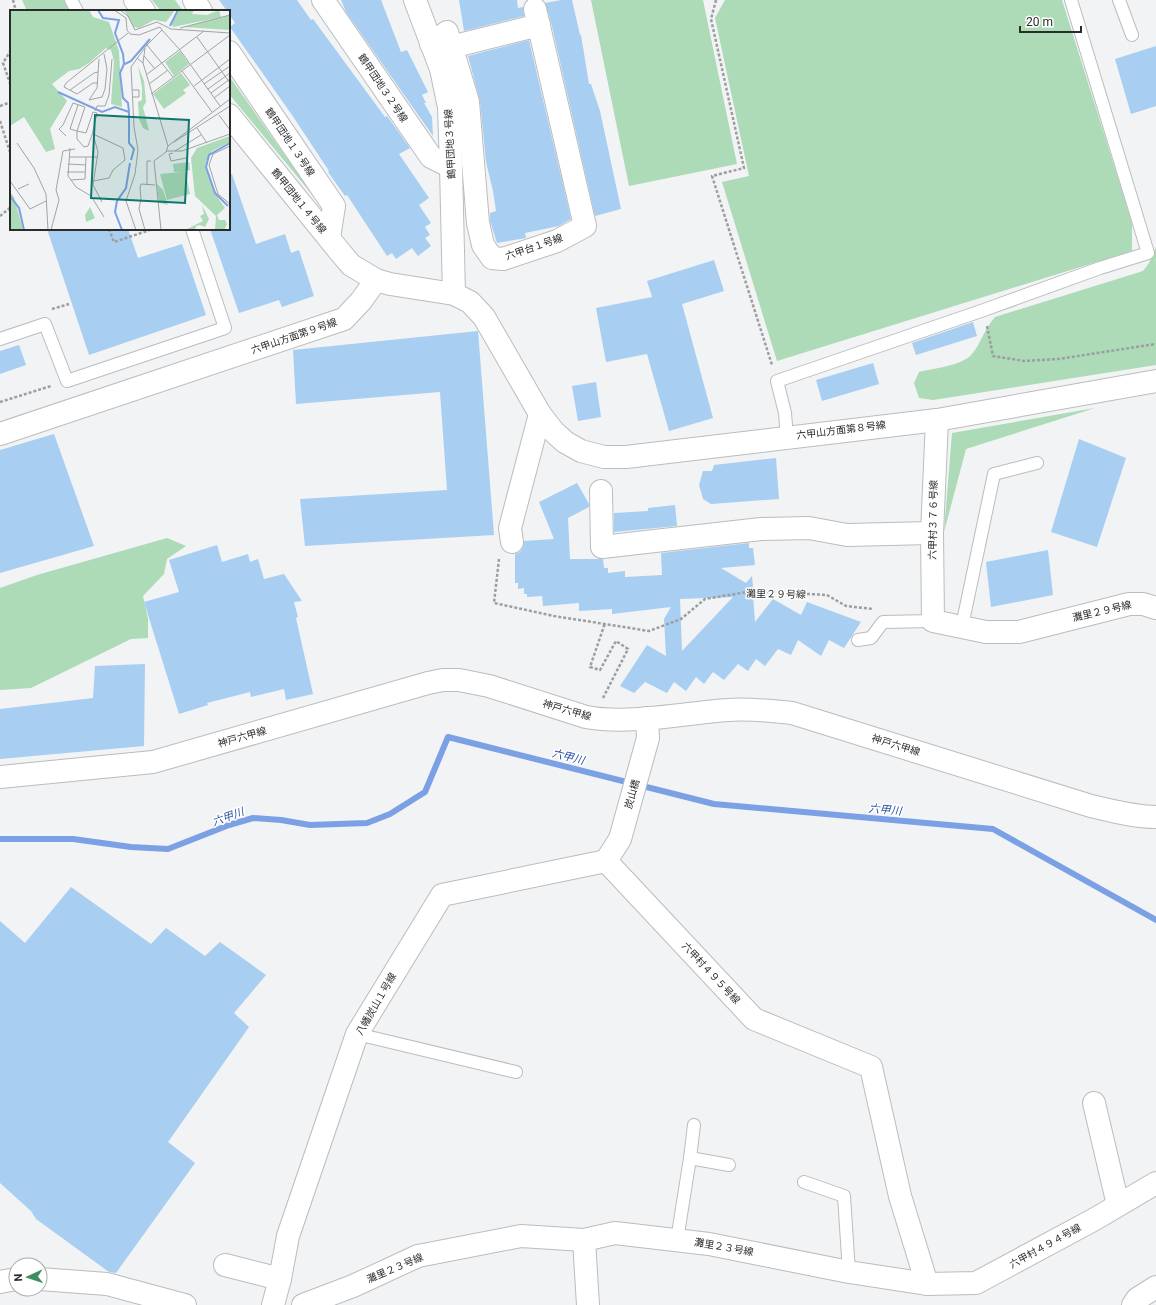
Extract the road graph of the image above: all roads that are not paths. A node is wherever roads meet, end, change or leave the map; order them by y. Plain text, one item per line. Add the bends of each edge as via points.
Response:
1 (71, 0) edge
2 (135, 0) edge
3 (194, 0) edge
4 (323, 0) edge
5 (415, 0) edge
6 (1071, 0) edge
7 (1119, 0) edge
8 (76, 10) edge
9 (143, 10) edge
10 (200, 10) edge
11 (1132, 35) dead end
12 (441, 45) junction
13 (230, 53) edge
14 (230, 116) edge
15 (452, 167) junction
16 (192, 230) edge
17 (329, 238) junction
18 (376, 280) junction
19 (454, 294) junction
20 (0, 339) edge
21 (1156, 381) edge
22 (540, 414) junction
23 (937, 420) junction
24 (0, 434) edge
25 (787, 437) junction
26 (1037, 463) dead end
27 (601, 491) dead end
28 (932, 533) junction
29 (506, 547) road end
30 (1155, 604) edge
31 (934, 620) junction
32 (962, 626) junction
33 (858, 640) dead end
34 (647, 718) junction
35 (0, 777) edge
36 (1156, 817) edge
37 (606, 861) junction
38 (357, 1034) junction
39 (516, 1072) dead end
40 (1094, 1103) dead end
41 (694, 1125) dead end
42 (690, 1158) junction
43 (729, 1165) dead end
44 (804, 1182) dead end
45 (1156, 1183) edge
46 (1118, 1205) junction
47 (584, 1240) junction
48 (677, 1240) junction
49 (225, 1265) dead end
50 (849, 1272) junction
51 (280, 1279) junction
52 (48, 1280) edge
53 (927, 1284) junction
54 (1156, 1287) edge
55 (305, 1304) edge
56 (185, 1305) edge
57 (273, 1305) edge
58 (588, 1305) edge
59 (1133, 1305) edge

1 - 8 lane
2 - 9 street
3 - 10 street
4 - 15 street, 鶴甲団地３２号線 via 431,157
5 - 12 street, 鶴甲団地３号線
6 - 25 lane via 1148,253 777,381 785,413
7 - 11 lane
12 - 12 street, 六甲台１号線 via 537,17 585,226 557,241 503,259 492,258 483,245 478,223 468,102
12 - 15 street, 鶴甲団地３号線 via 441,69 449,107
13 - 17 street, 鶴甲団地１３号線 via 334,206
14 - 17 street, 鶴甲団地１４号線
15 - 19 street, 鶴甲団地３号線
16 - 20 lane via 225,328 67,381 45,324
17 - 18 street, 鶴甲団地１４号線 via 351,265
18 - 19 street
18 - 24 street, 六甲山方面第９号線 via 344,319
19 - 22 street via 470,302 484,316
21 - 23 street, 六甲山方面第８号線
22 - 25 street, 六甲山方面第８号線 via 565,442 581,451 604,457 626,457
22 - 29 street
23 - 25 street, 六甲山方面第８号線
23 - 28 street, 六甲村３７６号線
26 - 32 lane via 994,474
27 - 28 street via 602,547 761,530 809,528 848,535
28 - 31 street, 六甲村３７６号線
30 - 32 street, 灘里２９号線 via 1129,604 1019,632 986,632
31 - 32 street, 灘里２９号線
31 - 33 lane via 883,622 870,638
34 - 35 street, 神戸六甲線 via 611,720 586,717 489,686 459,680 443,680 154,762
34 - 36 street, 神戸六甲線 via 757,709 792,713 1091,806 1125,814
34 - 37 street, 炭山橋 via 648,738 620,839
37 - 38 street, 八幡炭山１号線 via 442,895
37 - 53 street, 六甲村４９５号線 via 754,1019 871,1067 900,1196
38 - 39 lane
38 - 51 street, 八幡炭山１号線 via 288,1236
40 - 46 street
41 - 42 lane
42 - 43 lane
42 - 48 lane
44 - 50 lane via 844,1196
45 - 46 street, 六甲村４９４号線
46 - 53 street, 六甲村４９４号線 via 976,1284
47 - 48 street, 灘里２３号線 via 615,1233
47 - 55 street, 灘里２３号線 via 521,1236 418,1256 353,1286
47 - 58 street
48 - 50 street, 灘里２３号線
49 - 51 street
50 - 53 street, 灘里２３号線
51 - 57 street, 八幡炭山１号線
52 - 56 street via 107,1284
54 - 59 street

